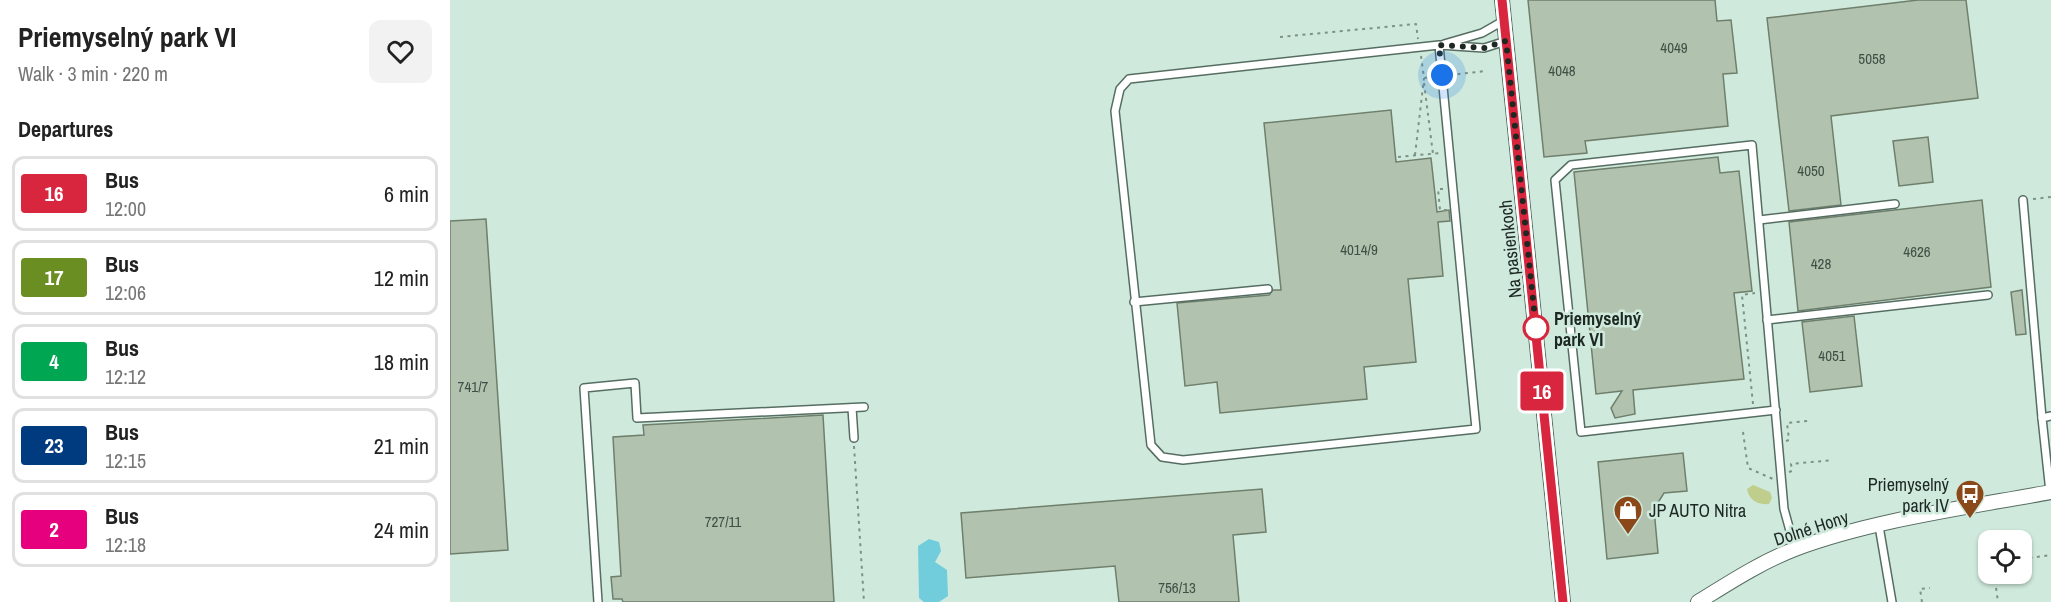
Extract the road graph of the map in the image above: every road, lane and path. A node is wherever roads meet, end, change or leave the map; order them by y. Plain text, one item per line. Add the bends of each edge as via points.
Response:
1 (1502, 0) edge
2 (1504, 20) junction
3 (1506, 41) junction
4 (1439, 45) junction
5 (1443, 153) dead end
6 (1433, 154) junction
7 (1415, 155) junction
8 (1398, 157) dead end
9 (1446, 188) dead end
10 (2051, 197) edge
11 (2023, 200) joint
12 (1895, 204) dead end
13 (1454, 209) junction
14 (1759, 220) junction
15 (1268, 289) dead end
16 (1765, 292) junction
17 (1988, 295) dead end
18 (1134, 302) junction
19 (1767, 320) junction
20 (864, 407) dead end
21 (852, 408) junction
22 (1776, 410) junction
23 (1754, 413) junction
24 (2051, 416) edge
25 (2042, 418) junction
26 (1808, 421) dead end
27 (1743, 432) dead end
28 (854, 438) joint
29 (1779, 441) junction
30 (1833, 460) dead end
31 (1782, 472) junction
32 (2050, 492) edge
33 (1880, 526) junction
34 (1795, 549) junction
35 (2051, 555) edge
36 (2032, 558) edge
37 (1996, 584) edge
38 (1930, 588) dead end
39 (598, 602) edge
40 (864, 602) edge
41 (1563, 602) edge
42 (1698, 602) edge
43 (1892, 602) edge
44 (1922, 602) edge
45 (1998, 602) edge

1 - 2 street, Na pasienkoch
2 - 3 street, Na pasienkoch
2 - 4 lane via 1482,33
3 - 4 lane via 1484,48
3 - 41 street, Na pasienkoch
4 - 13 lane
4 - 18 lane via 1129,79 1120,89 1115,111
5 - 6 path
6 - 7 path
6 - 7 path via 1424,78
7 - 8 path
9 - 13 path via 1438,189 1440,210
10 - 11 path
11 - 25 lane
12 - 14 lane
13 - 18 lane via 1476,429 1183,460 1162,457 1151,445
14 - 16 lane
14 - 23 lane via 1752,145 1571,165 1555,180 1581,432
15 - 18 lane
16 - 19 lane
16 - 23 path via 1742,295
17 - 19 lane
19 - 22 lane
20 - 21 lane
21 - 28 lane
21 - 39 lane via 637,418 635,383 584,388
22 - 23 lane
22 - 29 lane
24 - 25 lane
25 - 32 lane
26 - 29 path via 1787,423 1789,441
27 - 31 path via 1748,468 1775,479 1774,472
28 - 40 path
29 - 31 lane
30 - 31 path via 1791,464 1792,471
31 - 34 lane via 1784,509
32 - 33 street, Dolné Hony
33 - 34 street, Dolné Hony
33 - 43 lane
34 - 42 street, Dolné Hony
35 - 36 path
37 - 45 path
38 - 44 path via 1920,589

